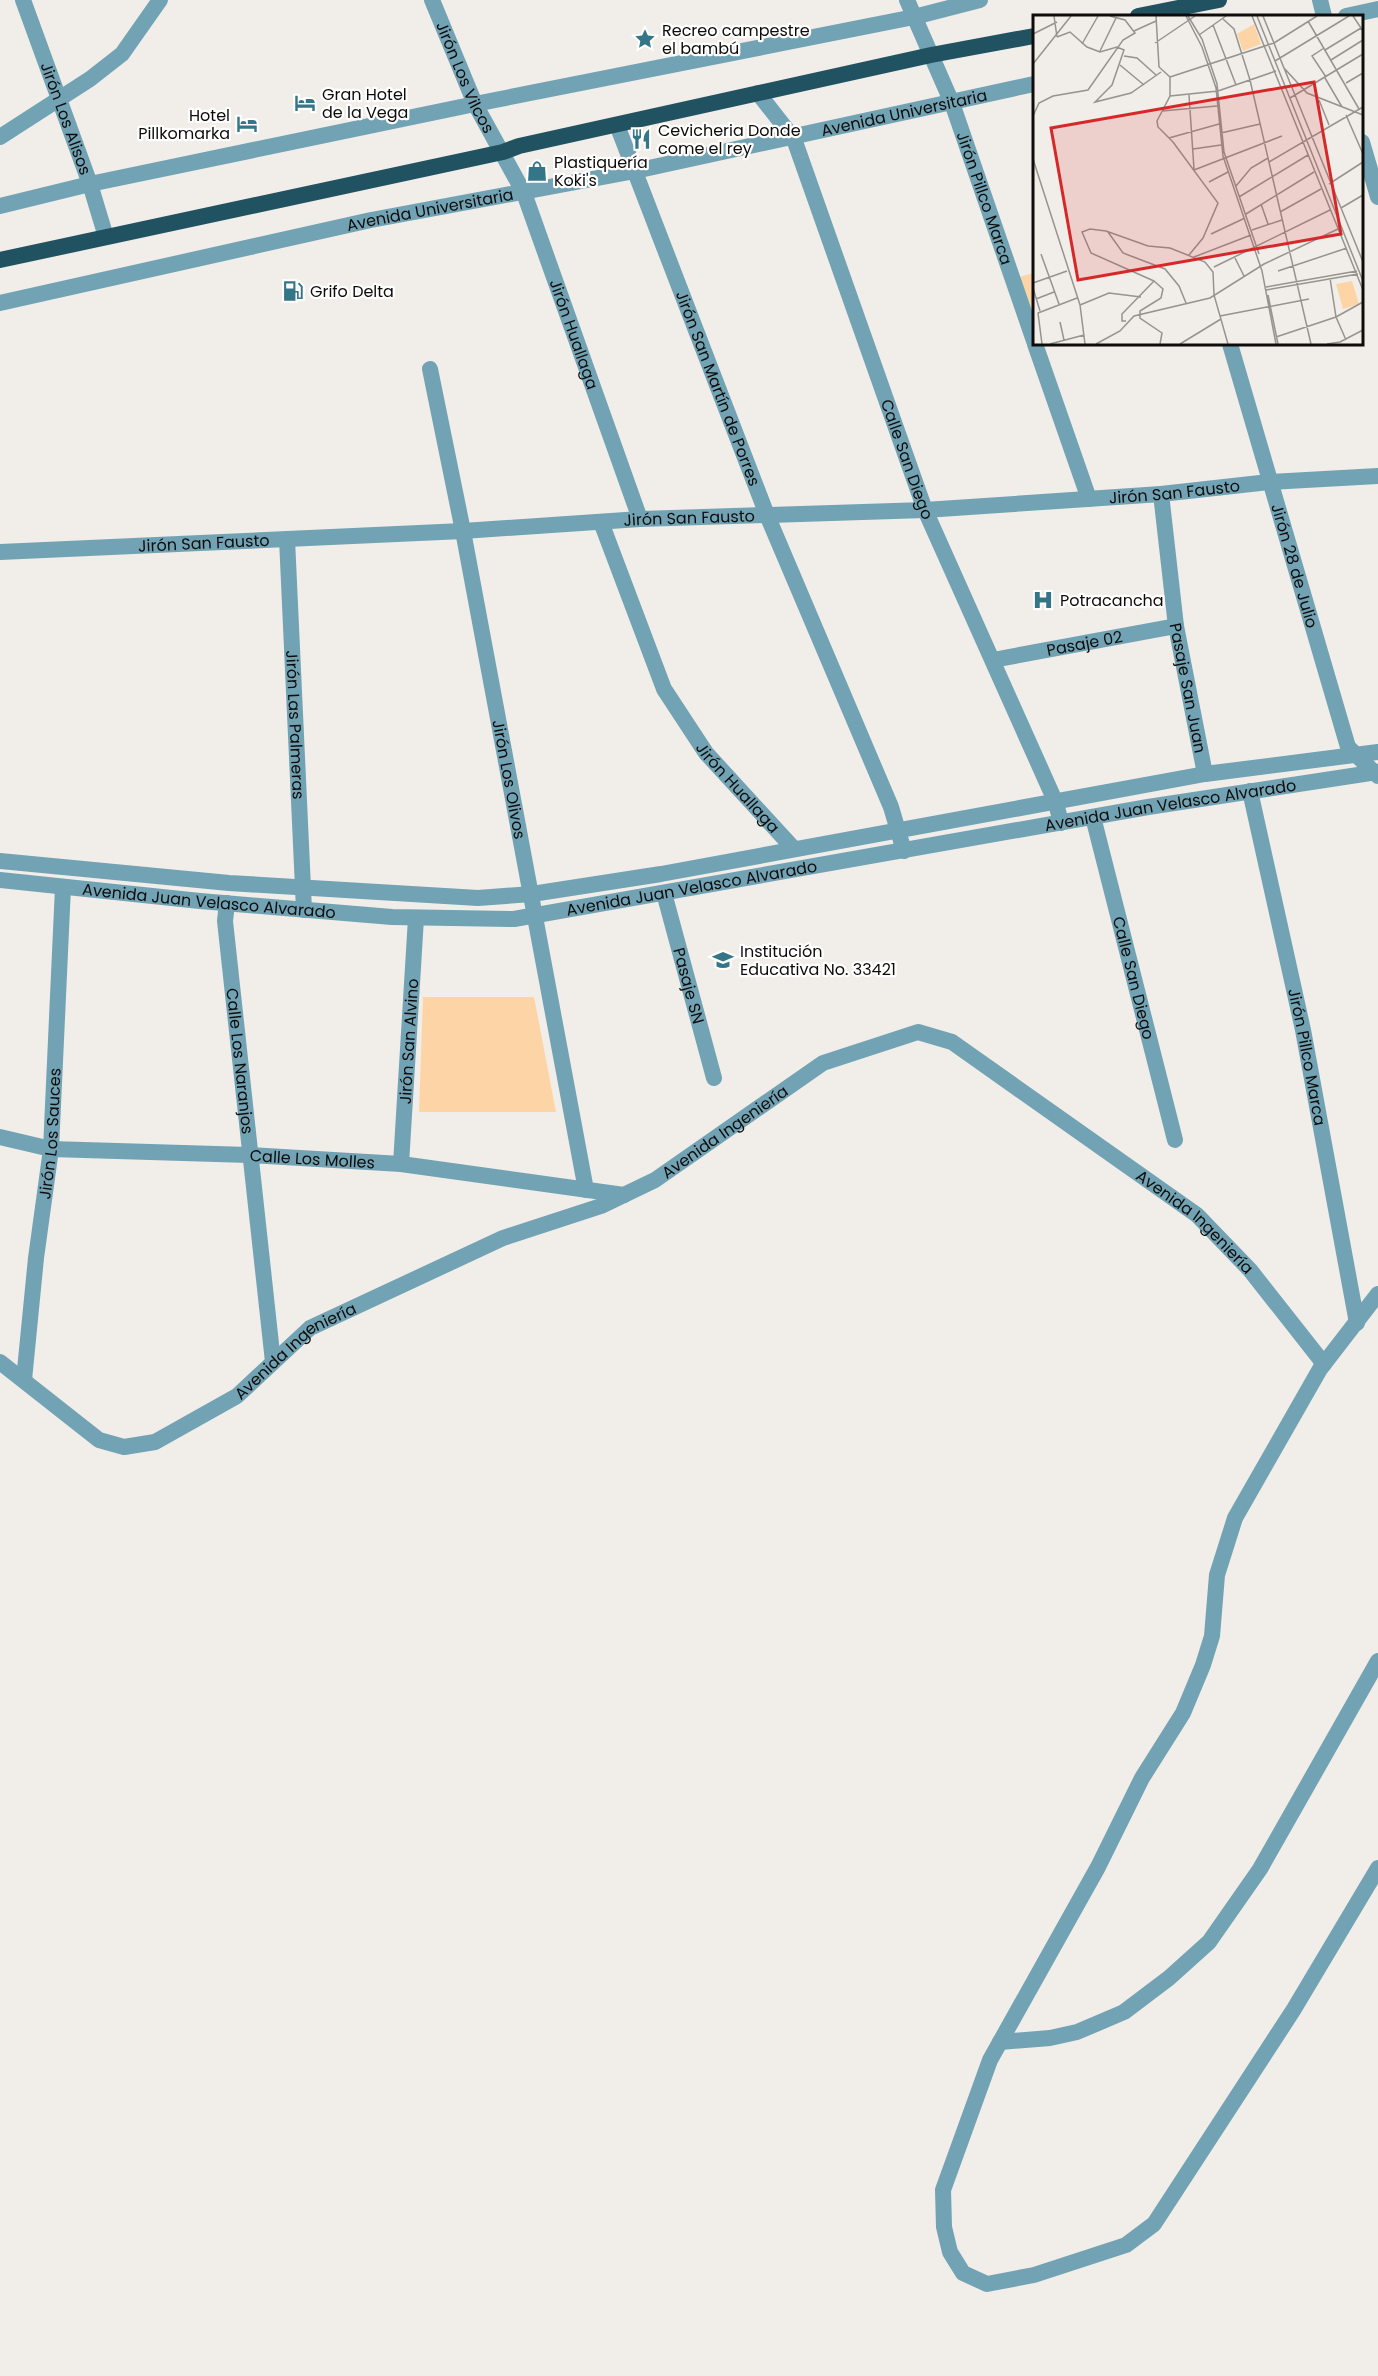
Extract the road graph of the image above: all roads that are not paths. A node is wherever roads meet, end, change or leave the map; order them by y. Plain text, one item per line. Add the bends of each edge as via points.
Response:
1 (23, 0) edge
2 (160, 0) edge
3 (432, 0) edge
4 (907, 0) edge
5 (980, 0) edge
6 (1219, 0) edge
7 (1320, 0) edge
8 (1164, 5) edge
9 (1378, 9) edge
10 (1140, 15) edge
11 (1324, 15) edge
12 (1351, 15) edge
13 (914, 17) junction
14 (1033, 36) edge
15 (931, 55) junction
16 (1033, 84) edge
17 (758, 93) junction
18 (60, 98) junction
19 (952, 103) junction
20 (475, 104) junction
21 (617, 125) junction
22 (0, 137) edge
23 (794, 139) junction
24 (1363, 145) edge
25 (503, 152) junction
26 (635, 171) junction
27 (90, 184) junction
28 (524, 193) junction
29 (1378, 197) edge
30 (0, 206) edge
31 (106, 237) junction
32 (0, 260) edge
33 (0, 303) edge
34 (1033, 336) edge
35 (1036, 345) edge
36 (1230, 345) edge
37 (429, 369) dead end
38 (1378, 476) edge
39 (1269, 482) junction
40 (1161, 494) junction
41 (1089, 499) junction
42 (925, 510) junction
43 (767, 515) junction
44 (640, 519) junction
45 (601, 522) junction
46 (463, 531) junction
47 (287, 539) junction
48 (0, 552) edge
49 (1176, 626) junction
50 (993, 660) junction
51 (1378, 752) edge
52 (1356, 755) junction
53 (1377, 773) edge
54 (1205, 774) junction
55 (1250, 791) junction
56 (1056, 803) junction
57 (1093, 817) junction
58 (1061, 823) junction
59 (899, 830) junction
60 (794, 849) junction
61 (904, 851) junction
62 (0, 861) edge
63 (0, 880) edge
64 (63, 887) junction
65 (304, 887) junction
66 (664, 893) junction
67 (532, 894) junction
68 (227, 903) junction
69 (304, 910) junction
70 (536, 916) junction
71 (416, 918) junction
72 (714, 1078) dead end
73 (0, 1137) edge
74 (1175, 1140) dead end
75 (51, 1149) junction
76 (249, 1155) junction
77 (401, 1164) junction
78 (586, 1190) junction
79 (624, 1195) junction
80 (1376, 1302) edge
81 (1357, 1323) junction
82 (0, 1362) edge
83 (273, 1362) junction
84 (1324, 1364) junction
85 (24, 1380) junction
86 (1378, 1661) edge
87 (1378, 1868) edge
88 (1000, 2042) junction

1 - 18 street, Jirón Los Alisos
2 - 18 street via 122,54
3 - 20 street, Jirón Los Vilcos
4 - 13 street, Jirón Pillco Marca
5 - 13 street
6 - 8 highway
7 - 11 street
8 - 10 highway
9 - 12 street
13 - 15 street, Jirón Pillco Marca
13 - 20 street
14 - 15 highway
15 - 17 highway
15 - 19 street, Jirón Pillco Marca
16 - 19 street, Avenida Universitaria
17 - 21 highway
17 - 23 street, Calle San Diego
18 - 22 street
18 - 27 street, Jirón Los Alisos
19 - 23 street, Avenida Universitaria
19 - 34 street, Jirón Pillco Marca
20 - 25 street, Jirón Los Vilcos
20 - 27 street
21 - 25 highway
21 - 26 street, Jirón San Martín de Porres
23 - 26 street, Avenida Universitaria
23 - 42 street, Calle San Diego
24 - 29 street
25 - 28 street, Jirón Huallaga
25 - 31 highway
26 - 28 street, Avenida Universitaria
26 - 43 street, Jirón San Martín de Porres
27 - 30 street
27 - 31 street, Jirón Los Alisos
28 - 33 street, Avenida Universitaria via 371,220
28 - 44 street, Jirón Huallaga
31 - 32 highway
35 - 41 street, Jirón Pillco Marca
36 - 39 street, Jirón 28 de Julio
37 - 46 street, Jirón Los Olivos
38 - 39 street, Jirón San Fausto
39 - 40 street, Jirón San Fausto
39 - 52 street, Jirón 28 de Julio via 1348,747
40 - 41 street, Jirón San Fausto
40 - 49 street, Pasaje San Juan
41 - 42 street, Jirón San Fausto
42 - 43 street, Jirón San Fausto
42 - 50 street, Calle San Diego
43 - 44 street, Jirón San Fausto
43 - 59 street, Jirón San Martín de Porres
44 - 45 street, Jirón San Fausto
45 - 46 street, Jirón San Fausto
45 - 60 street, Jirón Huallaga via 664,689 706,753
46 - 47 street, Jirón San Fausto
46 - 67 street, Jirón Los Olivos
47 - 48 street, Jirón San Fausto
47 - 65 street, Jirón Las Palmeras
49 - 50 street, Pasaje 02
49 - 54 street, Pasaje San Juan
50 - 56 street, Calle San Diego
51 - 52 street, Avenida Juan Velasco Alvarado
52 - 53 street, Jirón 28 de Julio
52 - 54 street, Avenida Juan Velasco Alvarado
53 - 55 street, Avenida Juan Velasco Alvarado
54 - 56 street, Avenida Juan Velasco Alvarado
55 - 57 street, Avenida Juan Velasco Alvarado
55 - 81 street, Jirón Pillco Marca via 1303,1030
56 - 58 street, Calle San Diego
56 - 59 street, Avenida Juan Velasco Alvarado
57 - 58 street, Avenida Juan Velasco Alvarado
57 - 74 street, Calle San Diego
58 - 61 street, Avenida Juan Velasco Alvarado
59 - 60 street, Avenida Juan Velasco Alvarado
59 - 61 street, Jirón San Martín de Porres
60 - 67 street, Avenida Juan Velasco Alvarado
61 - 66 street, Avenida Juan Velasco Alvarado
62 - 65 street, Avenida Juan Velasco Alvarado
63 - 64 street, Avenida Juan Velasco Alvarado
64 - 68 street, Avenida Juan Velasco Alvarado
64 - 75 street, Jirón Los Sauces
65 - 67 street, Avenida Juan Velasco Alvarado via 478,898
65 - 69 street, Jirón Las Palmeras
66 - 70 street, Avenida Juan Velasco Alvarado
66 - 72 street, Pasaje SN
67 - 70 street, Jirón Los Olivos
68 - 69 street, Avenida Juan Velasco Alvarado
68 - 76 street, Calle Los Naranjos via 225,921
69 - 71 street, Avenida Juan Velasco Alvarado
70 - 71 street, Avenida Juan Velasco Alvarado via 486,921
70 - 78 street, Jirón Los Olivos
71 - 77 street, Jirón San Alvino
73 - 75 street, Calle Los Molles
75 - 76 street, Calle Los Molles
75 - 85 street, Jirón Los Sauces
76 - 77 street, Calle Los Molles
76 - 83 street, Calle Los Naranjos
77 - 78 street, Calle Los Molles
78 - 79 street, Calle Los Molles
79 - 83 street, Avenida Ingeniería via 503,1238 320,1323
79 - 84 street, Avenida Ingeniería via 655,1180 823,1063 918,1032 952,1042 1197,1215 1250,1270
80 - 81 street
81 - 84 street
82 - 85 street, Avenida Ingeniería
83 - 85 street, Avenida Ingeniería via 237,1396 155,1442 124,1447 99,1440
84 - 88 street via 1235,1518 1217,1575 1212,1636 1183,1713 1142,1778 1098,1867
86 - 88 street via 1260,1869 1209,1942 1124,2012 1077,2032
87 - 88 street via 1294,2009 1154,2224 1126,2245 1034,2275 987,2284 963,2273 950,2252 944,2227 943,2190

